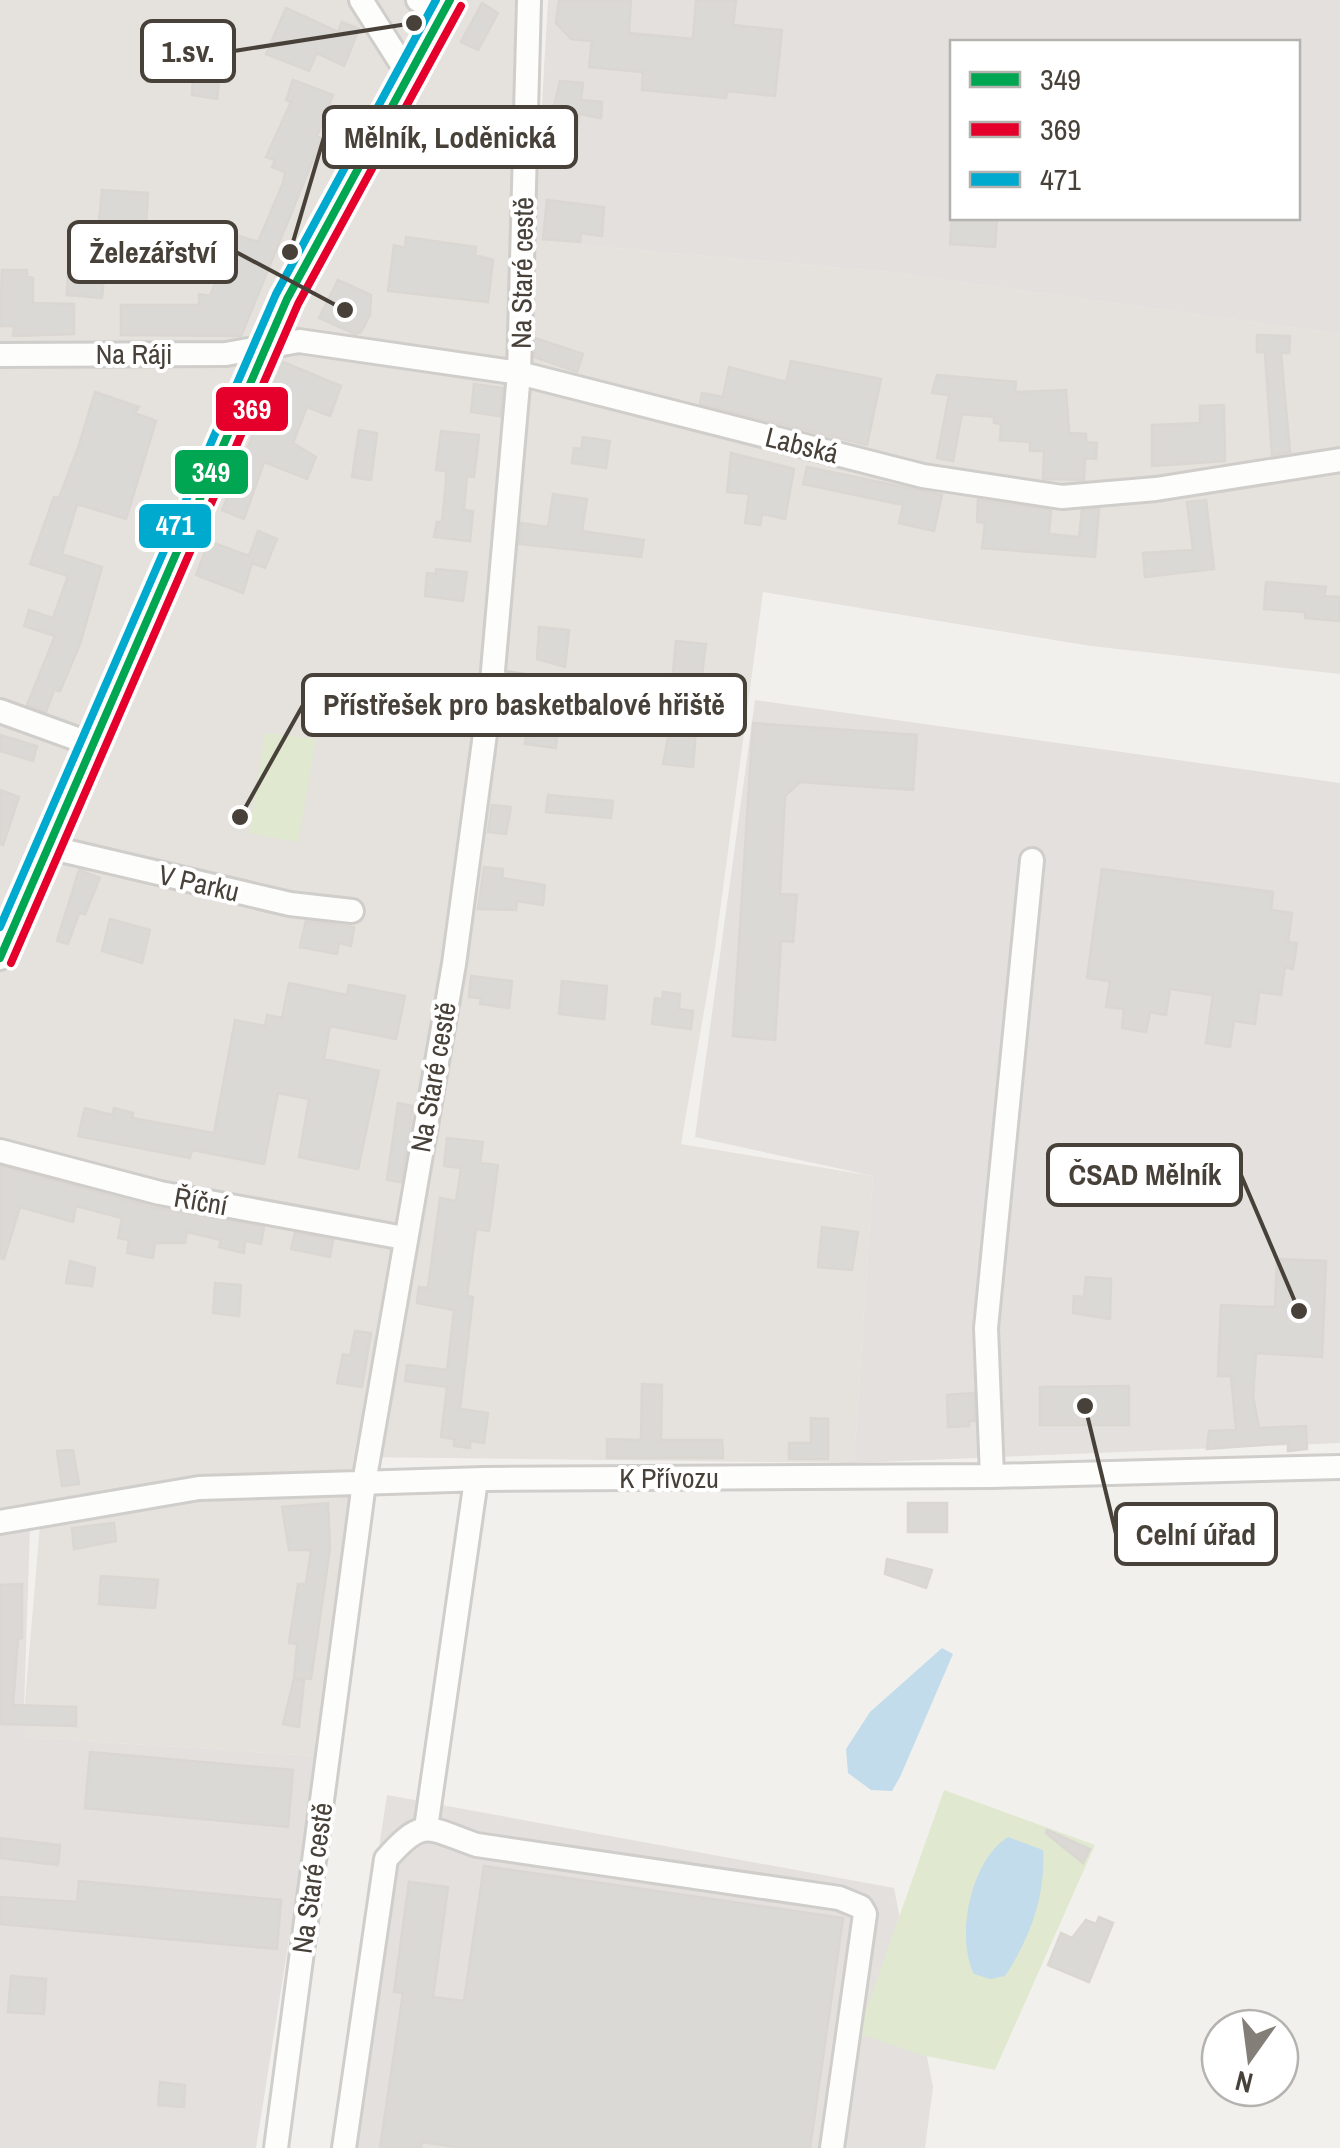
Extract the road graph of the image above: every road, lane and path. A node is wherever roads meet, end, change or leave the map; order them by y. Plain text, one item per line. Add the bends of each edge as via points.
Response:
1 (361, 0) edge
2 (418, 0) edge
3 (529, 0) edge
4 (446, 7) edge
5 (408, 74) junction
6 (267, 344) junction
7 (0, 354) edge
8 (519, 374) junction
9 (1340, 460) edge
10 (492, 682) junction
11 (625, 701) dead end
12 (0, 711) edge
13 (91, 744) junction
14 (48, 847) junction
15 (1032, 860) dead end
16 (10, 911) edge
17 (352, 911) dead end
18 (0, 958) edge
19 (0, 1151) edge
20 (404, 1238) junction
21 (1340, 1467) edge
22 (992, 1476) junction
23 (476, 1480) junction
24 (364, 1483) junction
25 (0, 1522) edge
26 (426, 1828) junction
27 (276, 2148) edge
28 (344, 2148) edge
29 (832, 2148) edge

1 - 5 street
2 - 4 street
3 - 8 street, Na Staré cestě
4 - 5 street
5 - 6 street
6 - 7 street, Na Ráji via 226,354
6 - 8 street, Labská via 299,341
6 - 13 street
8 - 9 street, Labská via 923,476 1062,497
8 - 10 street, Na Staré cestě
10 - 11 street
10 - 20 street, Na Staré cestě via 454,964
12 - 13 street
13 - 14 street
14 - 16 street
14 - 17 street, V Parku via 290,904
15 - 22 street via 986,1328
16 - 18 street
19 - 20 street, Říční via 160,1193
20 - 24 street, Na Staré cestě
21 - 22 street, K Přívozu
22 - 23 street, K Přívozu
23 - 24 street, K Přívozu
23 - 26 street
24 - 25 street, K Přívozu via 199,1488
24 - 27 street, Na Staré cestě
26 - 28 street via 411,1831 386,1860
26 - 29 street via 477,1846 840,1898 860,1907 865,1914

